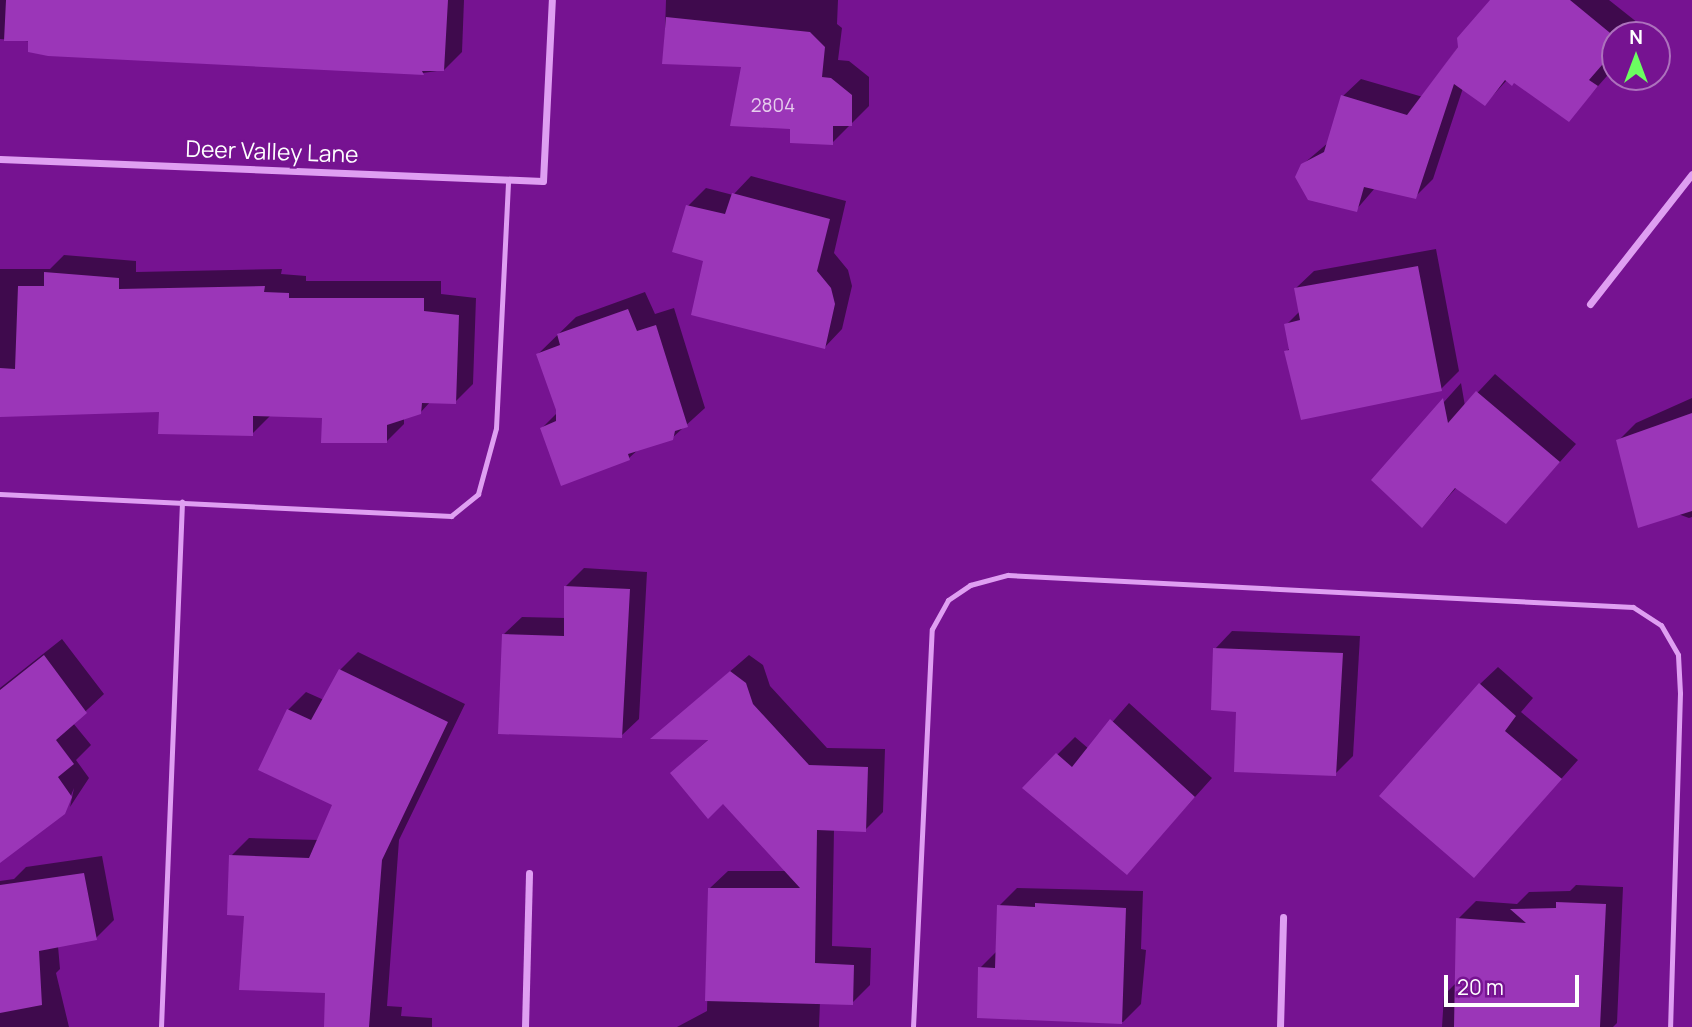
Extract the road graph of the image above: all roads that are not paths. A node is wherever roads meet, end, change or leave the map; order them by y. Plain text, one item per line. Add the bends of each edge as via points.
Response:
1 (552, 0) edge
2 (0, 159) edge
3 (1692, 174) edge
4 (509, 180) junction
5 (1590, 304) dead end
6 (0, 494) edge
7 (182, 501) junction
8 (529, 873) dead end
9 (1283, 917) dead end
10 (160, 1027) edge
11 (525, 1027) edge
12 (912, 1027) edge
13 (1280, 1027) edge
14 (1670, 1027) edge

1 - 4 street, Deer Valley Lane via 543,181
2 - 4 street, Deer Valley Lane
3 - 5 street
4 - 7 lane via 496,428 478,494 452,516
6 - 7 lane
7 - 10 lane
8 - 11 street
9 - 13 street
12 - 14 lane via 932,629 948,600 970,585 1008,575 1633,607 1661,625 1678,655 1680,693

